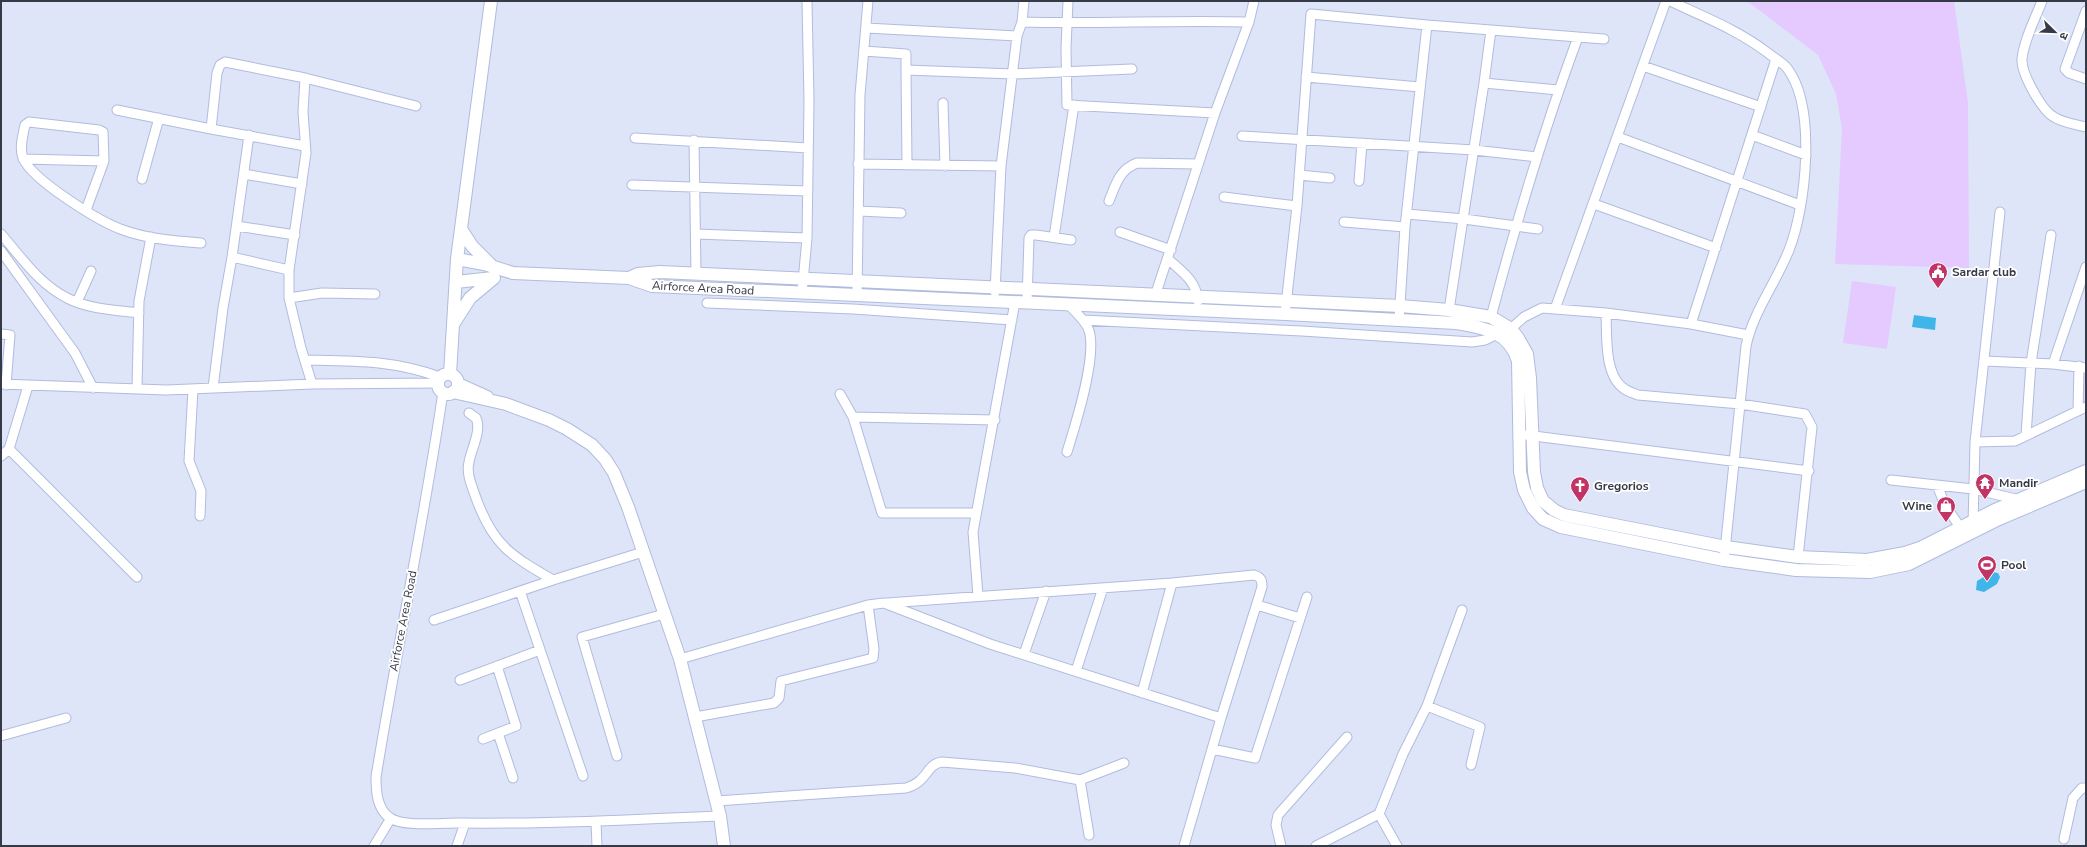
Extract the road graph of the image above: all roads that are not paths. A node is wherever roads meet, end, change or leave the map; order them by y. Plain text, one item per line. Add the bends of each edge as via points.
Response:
1 (491, 1) edge
2 (807, 1) edge
3 (868, 1) edge
4 (1024, 1) edge
5 (1068, 1) edge
6 (1249, 1) edge
7 (1254, 1) edge
8 (1666, 1) edge
9 (1670, 1) edge
10 (2042, 1) edge
11 (2086, 11) edge
12 (1022, 22) junction
13 (1248, 22) junction
14 (1066, 23) junction
15 (1427, 25) junction
16 (866, 28) junction
17 (2083, 28) edge
18 (1491, 30) junction
19 (1017, 36) junction
20 (1578, 37) junction
21 (1604, 39) dead end
22 (864, 51) junction
23 (1776, 59) junction
24 (1643, 66) junction
25 (1132, 69) dead end
26 (906, 70) junction
27 (1066, 71) junction
28 (1013, 74) junction
29 (1306, 77) junction
30 (305, 78) junction
31 (2086, 79) edge
32 (1484, 83) junction
33 (1420, 87) junction
34 (1558, 90) junction
35 (943, 103) dead end
36 (1074, 105) junction
37 (416, 106) dead end
38 (1761, 107) junction
39 (117, 110) dead end
40 (1215, 113) junction
41 (159, 118) junction
42 (2086, 127) edge
43 (211, 129) junction
44 (249, 135) junction
45 (1242, 136) dead end
46 (1752, 136) junction
47 (1618, 137) junction
48 (635, 138) dead end
49 (1301, 138) junction
50 (694, 140) junction
51 (1362, 143) junction
52 (306, 146) junction
53 (1414, 147) junction
54 (808, 148) junction
55 (1474, 150) junction
56 (1806, 155) junction
57 (1537, 157) junction
58 (23, 158) junction
59 (104, 162) junction
60 (858, 164) junction
61 (1198, 164) junction
62 (907, 165) junction
63 (945, 166) junction
64 (1001, 166) junction
65 (244, 174) junction
66 (1299, 175) junction
67 (1330, 178) dead end
68 (142, 179) dead end
69 (1359, 181) dead end
70 (1737, 182) junction
71 (302, 184) junction
72 (632, 185) dead end
73 (695, 188) junction
74 (808, 191) junction
75 (1224, 197) dead end
76 (1109, 201) dead end
77 (1594, 204) junction
78 (1800, 205) junction
79 (1297, 206) junction
80 (86, 210) junction
81 (859, 211) junction
82 (2000, 212) dead end
83 (901, 213) dead end
84 (1407, 214) junction
85 (1464, 218) junction
86 (1344, 222) dead end
87 (1516, 225) junction
88 (237, 226) junction
89 (1405, 227) junction
90 (1538, 228) dead end
91 (461, 229) junction
92 (1120, 232) dead end
93 (1, 234) edge
94 (696, 234) junction
95 (295, 235) junction
96 (2051, 235) dead end
97 (150, 237) junction
98 (1054, 237) junction
99 (807, 238) junction
100 (1070, 240) dead end
101 (201, 243) dead end
102 (1716, 248) junction
103 (1170, 250) junction
104 (1, 252) edge
105 (232, 257) junction
106 (457, 259) junction
107 (1168, 259) junction
108 (2086, 268) edge
109 (289, 270) junction
110 (91, 271) dead end
111 (493, 272) junction
112 (696, 274) junction
113 (629, 278) junction
114 (802, 279) junction
115 (857, 281) junction
116 (456, 282) junction
117 (995, 289) junction
118 (1027, 289) junction
119 (802, 293) junction
120 (375, 294) dead end
121 (856, 295) junction
122 (1155, 296) junction
123 (289, 298) junction
124 (996, 301) junction
125 (77, 302) junction
126 (1021, 302) junction
127 (707, 303) dead end
128 (1068, 304) junction
129 (1199, 304) junction
130 (1400, 306) junction
131 (1285, 308) junction
132 (853, 309) junction
133 (1555, 309) junction
134 (1449, 310) junction
135 (139, 313) junction
136 (1606, 313) junction
137 (1364, 318) junction
138 (1491, 318) junction
139 (1012, 320) junction
140 (1083, 320) junction
141 (1399, 320) junction
142 (1691, 324) junction
143 (453, 326) junction
144 (1503, 333) junction
145 (1, 334) edge
146 (1362, 335) junction
147 (1748, 335) junction
148 (305, 360) junction
149 (1985, 361) junction
150 (2031, 363) junction
151 (2053, 364) junction
152 (2083, 367) edge
153 (4, 384) edge
154 (312, 384) junction
155 (447, 384) junction
156 (28, 386) junction
157 (93, 388) junction
158 (213, 388) junction
159 (137, 389) junction
160 (193, 389) junction
161 (840, 394) dead end
162 (1740, 404) junction
163 (2082, 409) edge
164 (470, 413) dead end
165 (853, 417) junction
166 (994, 420) junction
167 (1518, 434) junction
168 (2026, 435) junction
169 (1532, 436) junction
170 (1975, 442) junction
171 (9, 449) junction
172 (1068, 452) dead end
173 (1, 456) edge
174 (1735, 462) junction
175 (1809, 471) junction
176 (2086, 471) edge
177 (1891, 480) dead end
178 (2086, 482) edge
179 (1937, 485) junction
180 (1973, 490) junction
181 (2020, 500) junction
182 (976, 513) junction
183 (200, 516) dead end
184 (1973, 526) junction
185 (1960, 527) junction
186 (1726, 547) junction
187 (643, 552) junction
188 (1798, 557) junction
189 (1724, 560) junction
190 (137, 577) dead end
191 (552, 580) junction
192 (1172, 583) junction
193 (1103, 588) junction
194 (520, 591) junction
195 (1046, 591) junction
196 (978, 596) junction
197 (1307, 597) dead end
198 (884, 603) junction
199 (868, 605) junction
200 (1257, 605) junction
201 (1462, 610) dead end
202 (664, 614) junction
203 (1300, 618) junction
204 (434, 620) dead end
205 (540, 650) junction
206 (1024, 654) junction
207 (680, 659) junction
208 (497, 666) junction
209 (1076, 671) junction
210 (460, 680) dead end
211 (1142, 693) junction
212 (1427, 706) junction
213 (695, 717) junction
214 (66, 718) dead end
215 (1221, 718) junction
216 (498, 733) junction
217 (1, 736) edge
218 (1347, 737) dead end
219 (483, 739) dead end
220 (1212, 749) junction
221 (617, 756) dead end
222 (1124, 763) dead end
223 (1471, 765) dead end
224 (583, 776) dead end
225 (513, 778) dead end
226 (1080, 780) junction
227 (2086, 788) edge
228 (716, 801) junction
229 (1378, 814) junction
230 (720, 816) junction
231 (391, 818) junction
232 (596, 822) junction
233 (465, 824) junction
234 (1090, 835) dead end
235 (2064, 839) dead end
236 (374, 846) edge
237 (457, 846) edge
238 (597, 846) edge
239 (724, 846) edge
240 (1184, 846) edge
241 (1281, 846) edge
242 (1316, 846) edge
243 (1397, 846) edge

1 - 91 street, Airforce Area Road
2 - 54 street
3 - 16 street
4 - 12 street
5 - 14 street
6 - 7 street
7 - 13 street
8 - 24 street
9 - 23 street via 1746,37
10 - 42 street via 2025,48 2023,70 2046,112 2059,120
11 - 17 street
12 - 14 street
12 - 19 street
13 - 14 street via 1185,20
13 - 40 street
14 - 27 street
15 - 18 street
15 - 29 street via 1311,14
15 - 33 street
16 - 19 street
16 - 22 street
17 - 31 street via 2065,69
18 - 20 street
18 - 32 street
19 - 28 street
20 - 21 street
20 - 34 street
22 - 26 street via 906,54
22 - 60 street
23 - 38 street
23 - 56 street via 1787,68 1799,90
24 - 38 street
24 - 47 street
25 - 27 street
26 - 28 street
26 - 62 street
27 - 28 street
27 - 36 street via 1067,105
28 - 64 street
29 - 33 street
29 - 49 street
30 - 37 street
30 - 43 street via 222,63 217,73
30 - 52 street via 303,112
32 - 34 street
32 - 55 street
33 - 53 street
34 - 57 street
35 - 63 street
36 - 40 street
36 - 98 street
38 - 46 street
39 - 41 street
40 - 61 street
41 - 43 street
41 - 68 street
43 - 44 street
44 - 52 street
44 - 65 street
45 - 49 street
46 - 56 street
46 - 70 street
47 - 70 street
47 - 77 street
48 - 50 street
49 - 51 street
49 - 66 street
50 - 54 street
50 - 73 street
51 - 53 street
51 - 69 street
52 - 71 street
53 - 55 street
53 - 84 street
54 - 74 street
55 - 57 street
55 - 85 street
56 - 78 street
57 - 87 street
58 - 59 street
58 - 59 street via 23,134 25,125 29,122 103,132
58 - 80 street via 51,188
59 - 80 street
60 - 62 street
60 - 81 street
61 - 76 street via 1137,163 1129,166 1119,176
61 - 103 street
62 - 63 street
63 - 64 street
64 - 117 street
65 - 71 street
65 - 88 street
66 - 67 street
66 - 79 street
70 - 78 street
70 - 102 street
71 - 95 street
72 - 73 street
73 - 74 street
73 - 94 street
74 - 99 street
75 - 79 street
77 - 102 street
77 - 133 street
78 - 147 street via 1797,227 1789,249
79 - 131 street
80 - 97 street via 122,230
81 - 83 street
81 - 115 street
82 - 149 street
84 - 85 street
84 - 89 street
85 - 87 street
85 - 134 street
86 - 89 street
87 - 90 street
87 - 138 street
88 - 95 street
88 - 105 street
89 - 130 street
91 - 106 street, Airforce Area Road
91 - 111 street
92 - 103 street
93 - 125 street via 38,278 60,294
94 - 99 street
94 - 112 street
95 - 109 street
96 - 150 street
97 - 101 street
97 - 135 street
98 - 100 street
98 - 118 street via 1031,235 1029,238
99 - 114 street
102 - 142 street
103 - 107 street
104 - 157 street via 76,353
105 - 109 street
105 - 158 street
106 - 111 street, Airforce Area Road
106 - 116 street, Airforce Area Road
107 - 122 street
107 - 129 street via 1192,281
108 - 151 street
109 - 123 street
110 - 125 street
111 - 113 street, Airforce Area Road
111 - 116 street, Airforce Area Road
111 - 143 street via 470,298
112 - 113 street via 660,272 638,274
112 - 114 street
113 - 119 street, Airforce Area Road via 652,286
114 - 115 street
114 - 119 street
115 - 117 street
115 - 121 street
116 - 143 street, Airforce Area Road
117 - 118 street
117 - 124 street
118 - 122 street
118 - 126 street
119 - 121 street, Airforce Area Road
120 - 123 street via 322,293
121 - 124 street, Airforce Area Road
121 - 132 street
122 - 129 street
123 - 148 street
124 - 126 street, Airforce Area Road
125 - 135 street
126 - 128 street, Airforce Area Road
126 - 139 street
127 - 132 street
128 - 129 street, Airforce Area Road
128 - 140 street
129 - 131 street
130 - 131 street
130 - 134 street
130 - 141 street
131 - 137 street
132 - 139 street
133 - 136 street
133 - 144 street via 1542,308 1532,312
134 - 138 street
135 - 159 street
136 - 142 street
136 - 162 street via 1609,361 1620,386 1638,395
137 - 141 street
137 - 146 street
138 - 144 street
139 - 166 street
140 - 146 street
140 - 172 street via 1090,338 1088,373
141 - 144 street via 1456,323
142 - 147 street
143 - 155 street, Airforce Area Road
144 - 146 street via 1472,342
144 - 167 street via 1518,361
144 - 169 street via 1527,354
145 - 153 street via 10,335
147 - 162 street
148 - 154 street
148 - 155 street via 373,361 412,368
149 - 150 street
149 - 170 street
150 - 151 street
150 - 168 street
151 - 152 street
152 - 163 street
153 - 156 street
154 - 155 street
154 - 158 street
155 - 187 street via 470,398 495,401 542,417 583,438 605,459 614,473
155 - 231 street, Airforce Area Road via 376,777 378,801
156 - 157 street
156 - 171 street
157 - 159 street
158 - 160 street
159 - 160 street
160 - 183 street via 189,461 201,491
161 - 165 street
162 - 174 street
162 - 175 street via 1800,412 1809,419 1812,427
163 - 168 street
164 - 191 street via 476,418 478,425 468,463 468,473 483,516 502,546 514,557
165 - 166 street
165 - 182 street via 882,513
166 - 182 street
167 - 169 street
167 - 189 street via 1520,472 1524,490 1533,508 1543,518 1561,527
168 - 170 street via 2015,440
169 - 174 street
169 - 186 street via 1536,488 1543,501 1554,510 1622,527
170 - 180 street
171 - 173 street
171 - 190 street
174 - 175 street
174 - 186 street
175 - 188 street
176 - 181 street
177 - 179 street
178 - 184 street
179 - 180 street
179 - 185 street via 1945,506
180 - 181 street
180 - 184 street
181 - 184 street
182 - 196 street via 973,532
184 - 185 street
184 - 189 street via 1909,564 1870,572 1796,570
185 - 188 street via 1920,548 1891,557 1867,560
186 - 188 street
186 - 189 street
187 - 191 street
187 - 202 street
191 - 194 street
192 - 193 street
192 - 200 street via 1254,575 1262,581
192 - 211 street
193 - 195 street
193 - 209 street
194 - 204 street
194 - 205 street
195 - 196 street
195 - 206 street
196 - 198 street
197 - 203 street
198 - 199 street
198 - 206 street via 990,644
199 - 207 street
199 - 213 street via 873,658 781,682 779,698 774,703
200 - 203 street
200 - 215 street
201 - 212 street
202 - 207 street
202 - 221 street via 582,637
203 - 220 street via 1254,758
205 - 208 street
205 - 224 street
206 - 209 street
207 - 213 street
208 - 210 street
208 - 216 street via 516,726
209 - 211 street
211 - 215 street
212 - 223 street via 1480,728
212 - 229 street via 1403,754
213 - 228 street
214 - 217 street
215 - 220 street
216 - 219 street
216 - 225 street
218 - 241 street via 1278,815 1276,826
220 - 240 street
222 - 226 street
226 - 228 street via 1015,768 942,762 931,766 921,780 906,788
226 - 234 street
227 - 235 street via 2082,788 2073,798
228 - 230 street
229 - 242 street
229 - 243 street
230 - 232 street
230 - 239 street
231 - 233 street via 417,823
231 - 236 street
232 - 233 street
232 - 238 street
233 - 237 street

